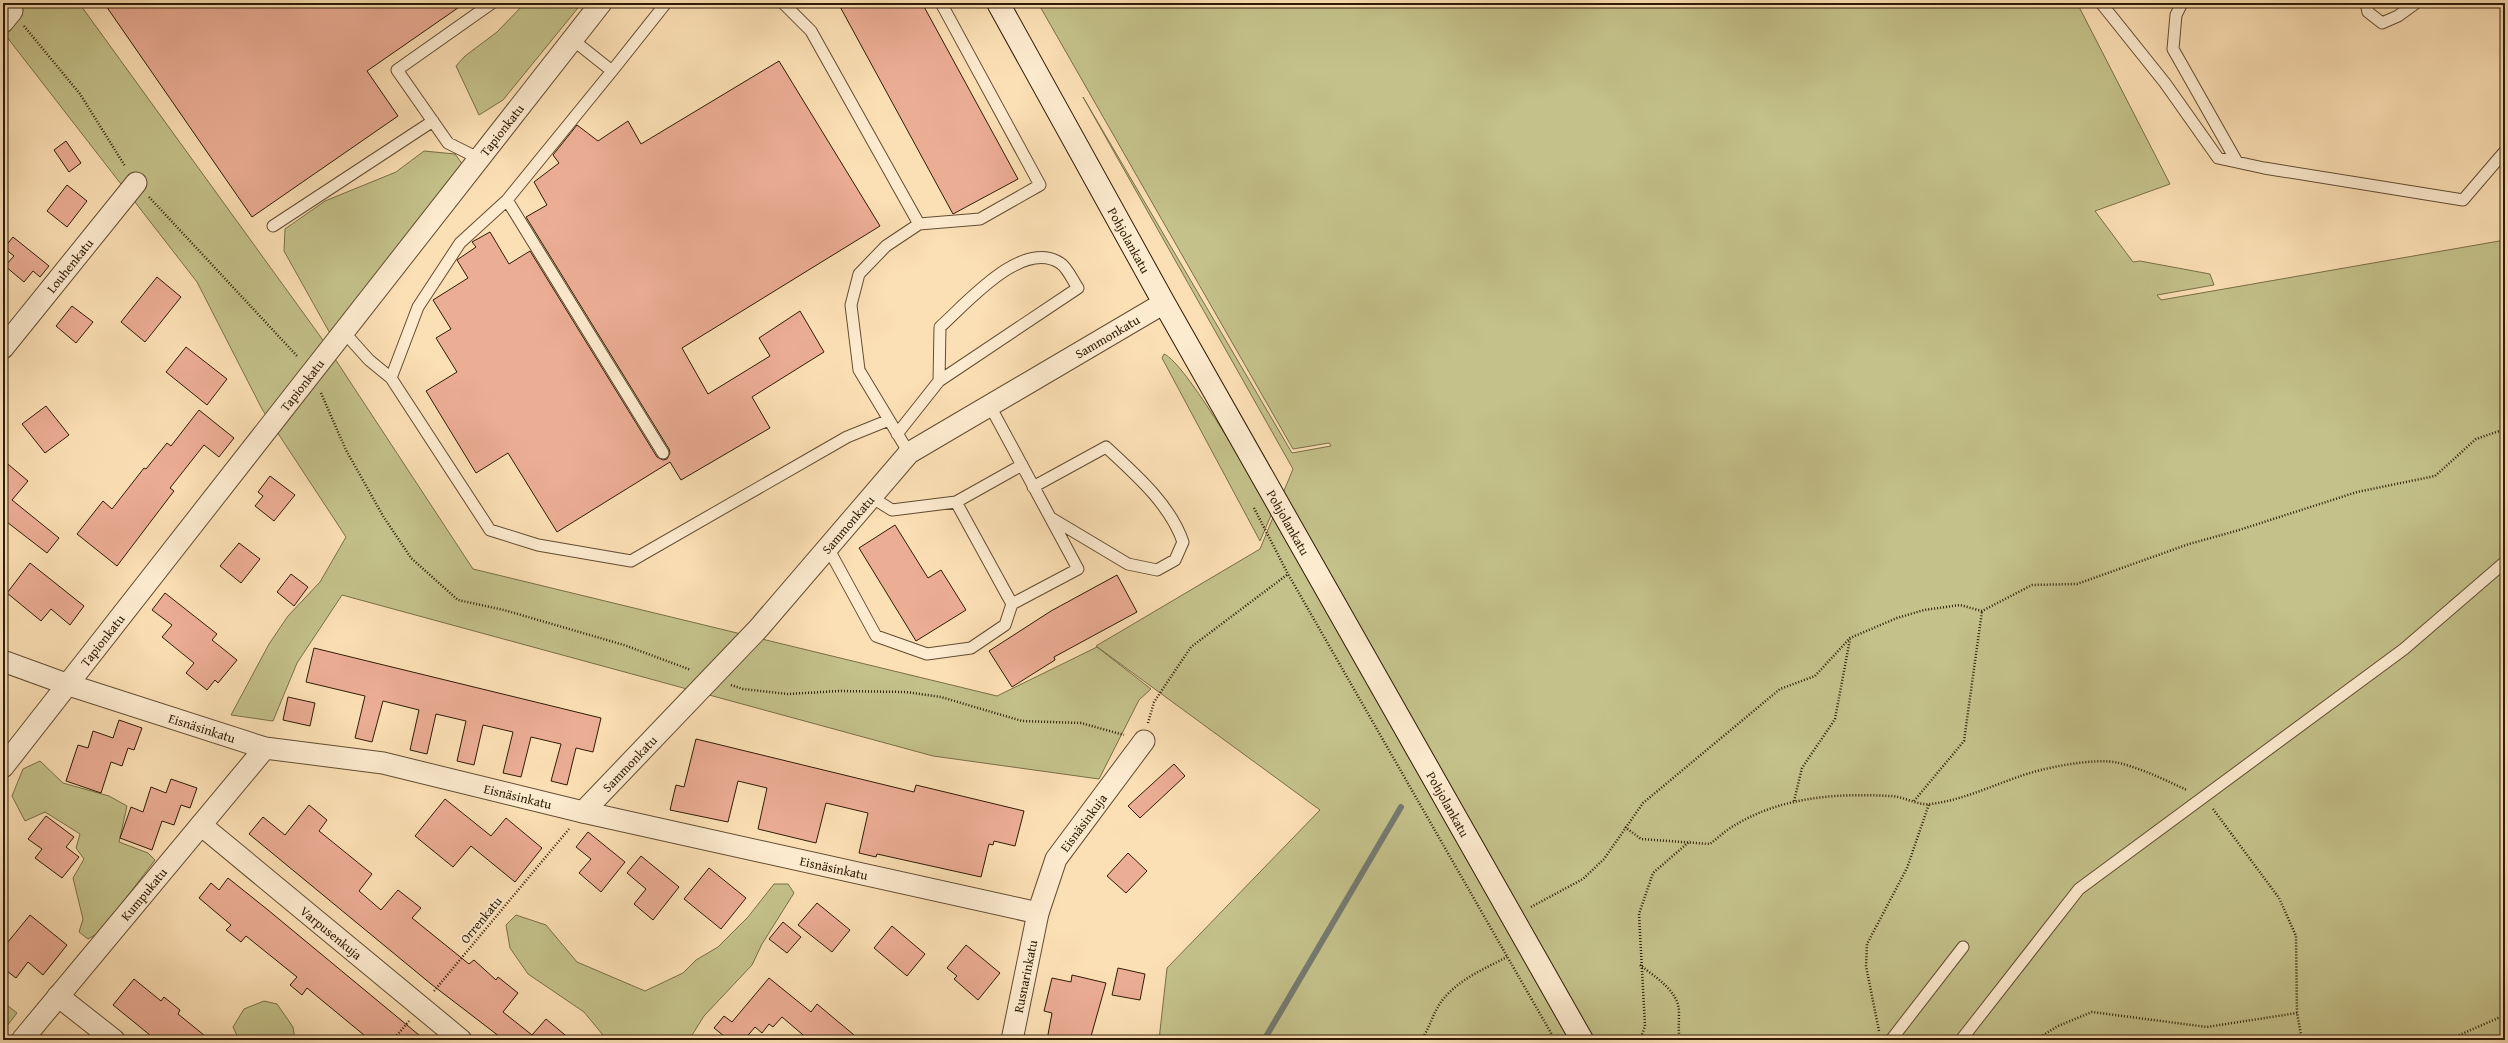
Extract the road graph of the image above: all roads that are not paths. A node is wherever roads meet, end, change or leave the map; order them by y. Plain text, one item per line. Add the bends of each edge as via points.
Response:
1 (492, 3) edge
2 (601, 3) edge
3 (666, 3) edge
4 (783, 3) edge
5 (941, 3) edge
6 (998, 3) edge
7 (2101, 3) edge
8 (2182, 3) edge
9 (2366, 3) edge
10 (2416, 3) edge
11 (573, 40) junction
12 (612, 71) junction
13 (433, 121) junction
14 (2505, 151) edge
15 (480, 159) junction
16 (2237, 162) junction
17 (136, 183) dead end
18 (507, 200) junction
19 (920, 224) junction
20 (273, 226) dead end
21 (1164, 303) junction
22 (343, 330) junction
23 (3, 348) edge
24 (391, 378) junction
25 (939, 381) junction
26 (990, 406) junction
27 (889, 420) junction
28 (897, 434) junction
29 (663, 453) dead end
30 (909, 453) junction
31 (1022, 465) junction
32 (1033, 487) junction
33 (871, 497) junction
34 (956, 502) junction
35 (1050, 517) junction
36 (828, 548) junction
37 (2505, 562) edge
38 (1012, 604) junction
39 (3, 661) edge
40 (69, 685) junction
41 (1144, 741) road end
42 (265, 748) junction
43 (3, 767) edge
44 (583, 812) junction
45 (201, 825) junction
46 (1038, 913) junction
47 (1963, 947) dead end
48 (58, 996) junction
49 (22, 1040) edge
50 (114, 1040) edge
51 (461, 1040) edge
52 (1012, 1040) edge
53 (1582, 1040) edge
54 (1891, 1040) edge
55 (1961, 1040) edge

1 - 13 lane via 397,70
2 - 11 street, Tapionkatu
3 - 12 lane
4 - 19 lane via 811,31
5 - 19 lane via 1040,185 980,219
6 - 21 main road, Pohjolankatu
7 - 16 lane via 2165,83 2218,158
8 - 16 lane via 2176,15 2173,49
9 - 10 lane via 2368,12 2382,23 2398,16
11 - 12 lane
11 - 15 street, Tapionkatu
12 - 18 lane
13 - 15 lane via 448,143
13 - 20 lane
14 - 16 lane via 2463,200
15 - 22 street, Tapionkatu
17 - 23 street, Louhenkatu
18 - 24 lane via 460,243 422,300
18 - 29 lane
19 - 27 lane via 886,246 860,274 851,305 859,370
21 - 26 street, Sammonkatu
21 - 53 main road, Pohjolankatu
22 - 24 lane via 369,360
22 - 40 street, Tapionkatu
24 - 27 lane via 490,530 538,545 631,561 846,437
25 - 25 lane via 1078,288 1061,263 1036,258 1006,268 940,327
25 - 28 lane
26 - 30 street, Sammonkatu
26 - 31 lane
27 - 28 lane
28 - 30 lane
30 - 33 street, Sammonkatu
31 - 32 lane
31 - 34 lane
32 - 35 lane
32 - 35 lane via 1106,447 1135,474 1167,511 1183,542 1175,560 1157,570 1128,564
33 - 34 lane via 892,510
33 - 36 street, Sammonkatu
34 - 38 lane
35 - 38 lane via 1078,569
36 - 38 lane via 876,636 927,654 971,648 1005,626
36 - 44 street, Sammonkatu via 758,629
37 - 55 lane via 2404,649 2079,889
39 - 40 street, Eisnäsinkatu
40 - 42 street, Eisnäsinkatu
40 - 43 street, Tapionkatu
41 - 46 street, Eisnäsinkuja via 1056,859
42 - 44 street, Eisnäsinkatu via 383,763
42 - 45 street, Kumpukatu
44 - 46 street, Eisnäsinkatu
45 - 48 street, Kumpukatu
45 - 51 street, Varpusenkuja
46 - 52 street, Rusnarinkatu
47 - 54 lane
48 - 49 street, Kumpukatu
48 - 50 street

